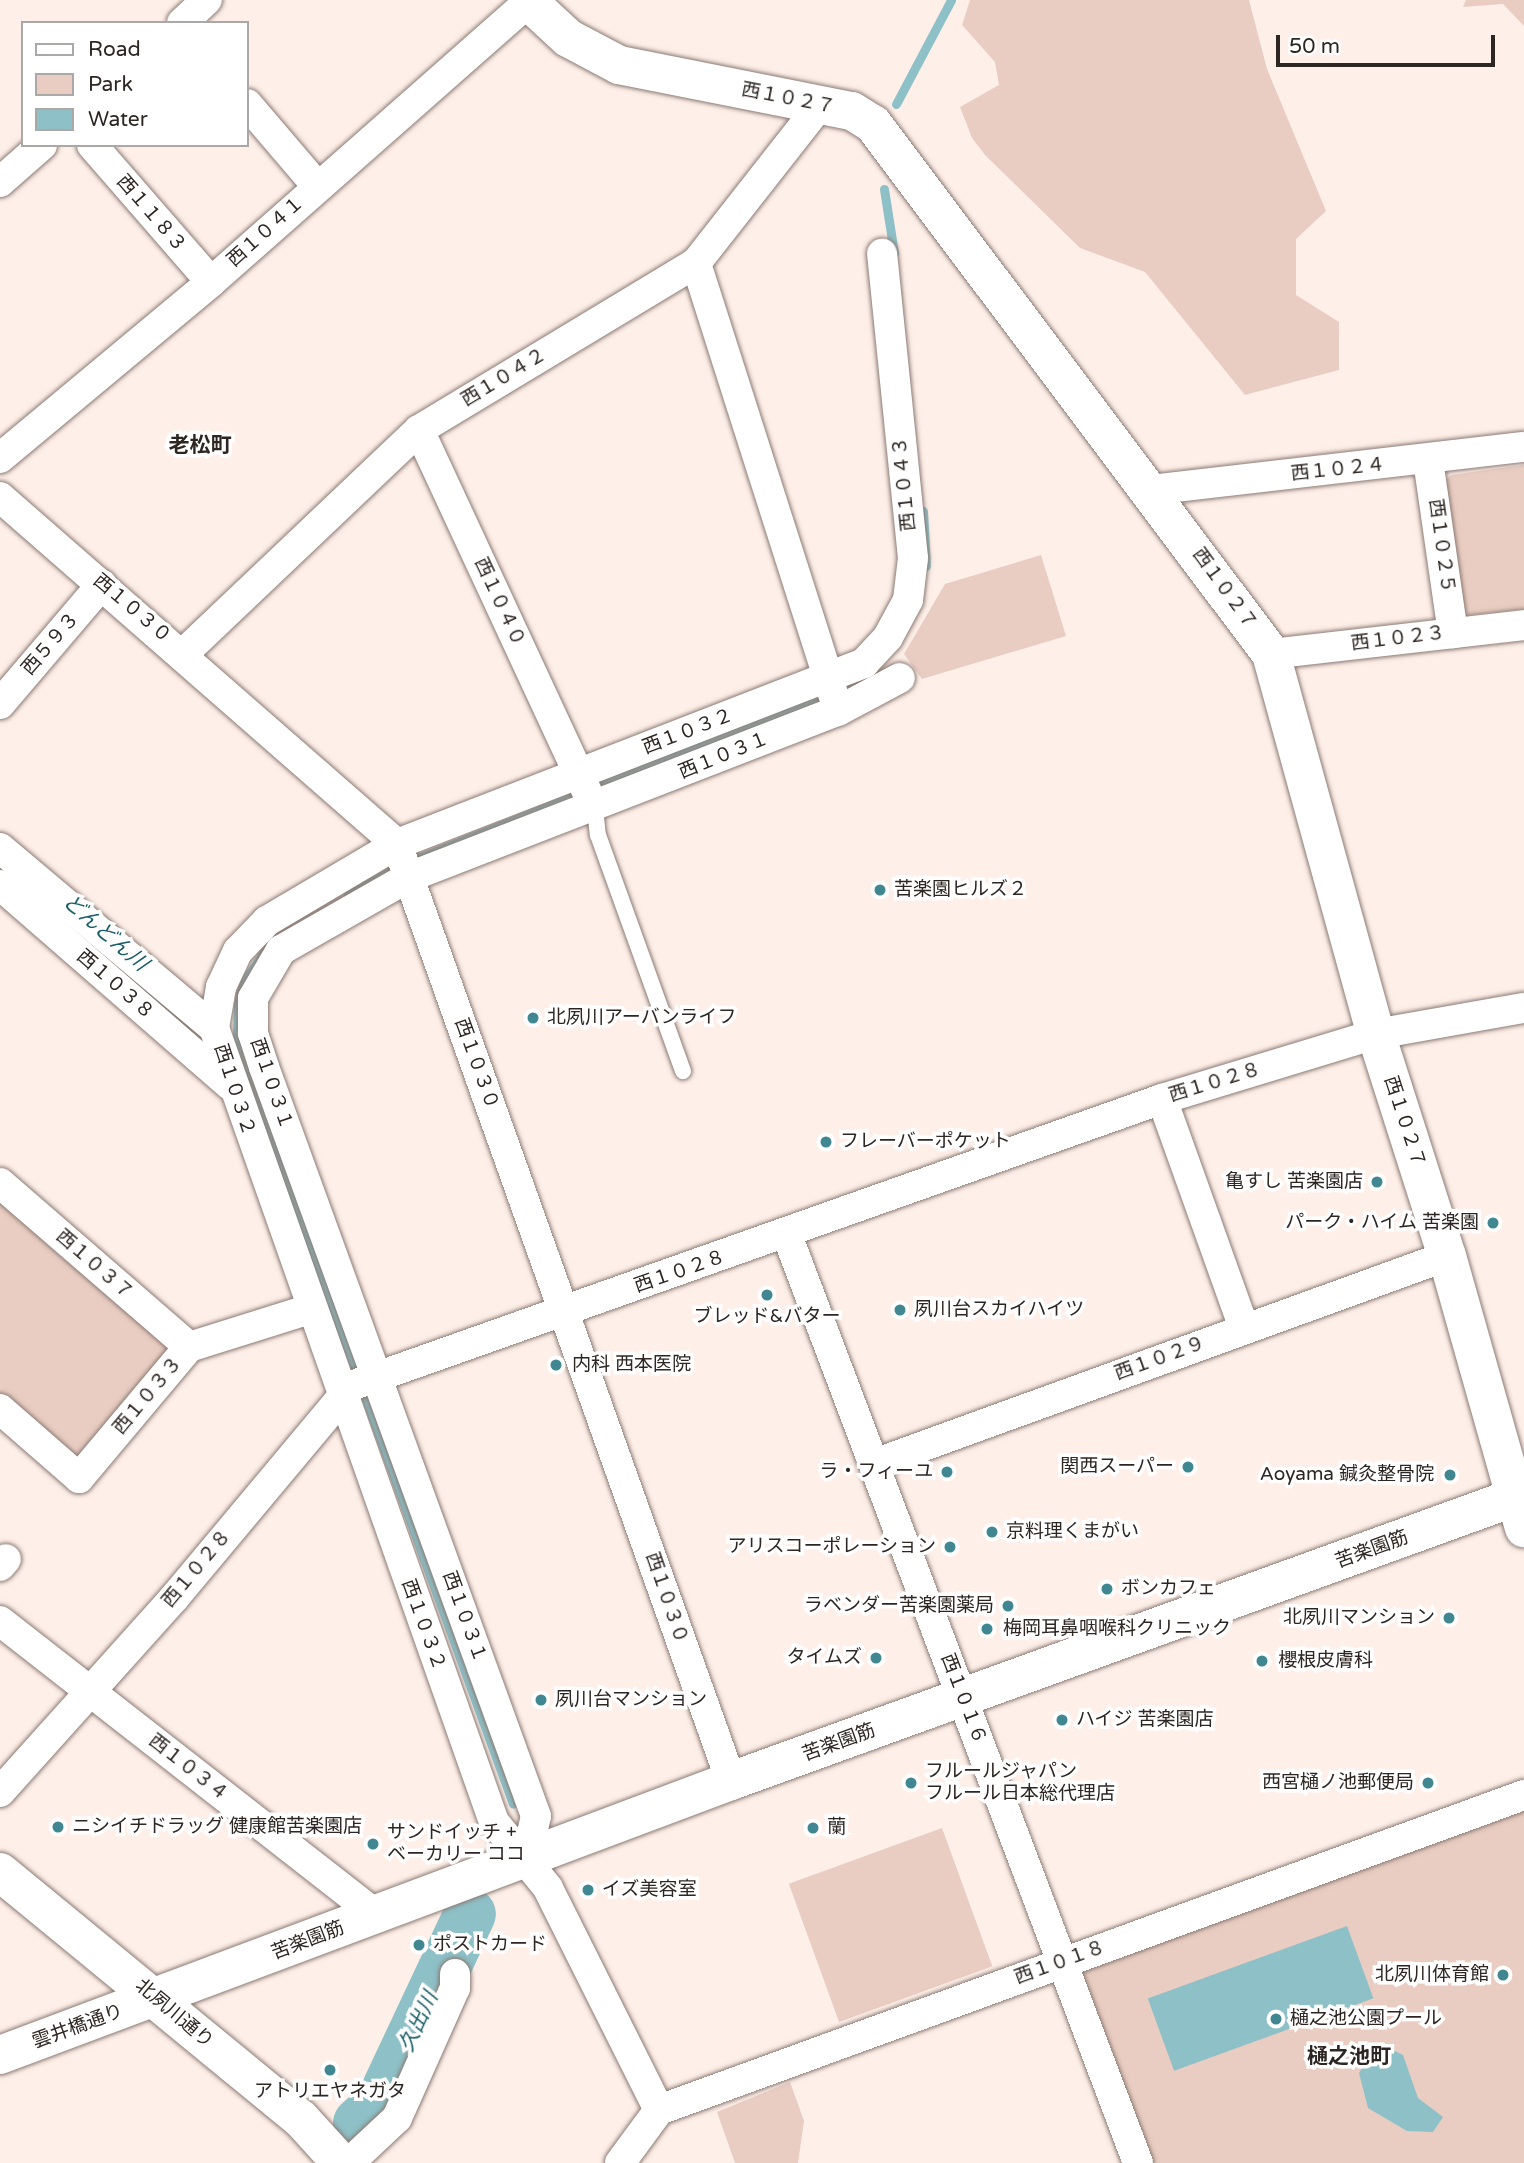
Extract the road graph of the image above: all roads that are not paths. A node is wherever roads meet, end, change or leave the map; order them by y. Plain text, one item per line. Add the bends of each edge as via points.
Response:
1 (207, 0) edge
2 (528, 1) edge
3 (184, 21) edge
4 (248, 105) edge
5 (819, 106) junction
6 (40, 147) edge
7 (94, 147) edge
8 (0, 182) edge
9 (318, 187) junction
10 (882, 254) dead end
11 (696, 262) junction
12 (211, 282) junction
13 (419, 429) junction
14 (1524, 447) edge
15 (0, 458) edge
16 (1428, 460) junction
17 (1151, 490) junction
18 (0, 497) edge
19 (103, 584) junction
20 (1524, 625) edge
21 (1453, 633) junction
22 (184, 653) junction
23 (1271, 653) junction
24 (828, 677) junction
25 (900, 678) dead end
26 (0, 704) edge
27 (838, 711) junction
28 (579, 774) junction
29 (595, 808) junction
30 (397, 844) junction
31 (0, 848) edge
32 (409, 877) junction
33 (0, 885) edge
34 (1524, 1008) edge
35 (214, 1028) junction
36 (1376, 1034) junction
37 (683, 1071) dead end
38 (231, 1085) junction
39 (1162, 1099) junction
40 (0, 1183) edge
41 (787, 1235) junction
42 (1447, 1256) junction
43 (310, 1309) junction
44 (565, 1311) junction
45 (1244, 1328) junction
46 (189, 1347) junction
47 (360, 1384) junction
48 (0, 1409) edge
49 (874, 1464) junction
50 (1521, 1507) edge
51 (0, 1621) edge
52 (90, 1691) junction
53 (962, 1699) junction
54 (731, 1781) junction
55 (0, 1792) edge
56 (1524, 1795) edge
57 (526, 1859) junction
58 (0, 1872) edge
59 (376, 1915) junction
60 (1062, 1962) junction
61 (455, 1974) dead end
62 (157, 1999) junction
63 (0, 2055) edge
64 (659, 2110) junction
65 (341, 2163) edge
66 (349, 2163) edge
67 (620, 2163) edge
68 (1138, 2163) edge

1 - 3 street
2 - 5 street, 西１０２７ via 568,38 619,65
2 - 9 street, 西１０４１
4 - 9 street
5 - 11 street, 西１０４２
5 - 17 street, 西１０２７ via 852,111 873,124
6 - 8 street
7 - 12 street, 西１１８３
9 - 12 street, 西１０４１
10 - 24 street, 西１０４３ via 913,558 908,600 888,637 864,663
11 - 13 street, 西１０４２
11 - 24 street
12 - 15 street, 西１０４１
13 - 22 street, 西１０４２
13 - 28 street, 西１０４０
14 - 16 street, 西１０２４
16 - 17 street, 西１０２４
16 - 21 street, 西１０２５
17 - 23 street, 西１０２７
18 - 19 street, 西１０３０
19 - 22 street, 西１０３０
19 - 26 street, 西５９３
20 - 21 street, 西１０２３
21 - 23 street, 西１０２３
22 - 30 street, 西１０３０
23 - 36 street, 西１０２７
24 - 27 street
24 - 28 street, 西１０３２
25 - 27 street, 西１０３１
27 - 29 street, 西１０３１
28 - 29 street, 西１０４０
28 - 30 street, 西１０３２
29 - 32 street, 西１０３１
29 - 37 lane via 598,835
30 - 32 street, 西１０３０
30 - 35 street, 西１０３２ via 267,921 238,951 221,987
31 - 35 street
32 - 44 street, 西１０３０
32 - 47 street, 西１０３１ via 281,950 253,998 253,1033
33 - 38 street, 西１０３８
34 - 36 street, 西１０２８
35 - 38 street, 西１０３２
36 - 39 street, 西１０２８
36 - 42 street, 西１０２７
38 - 43 street, 西１０３２
39 - 41 street, 西１０２８
39 - 45 street
40 - 46 street, 西１０３７
41 - 44 street, 西１０２８
41 - 49 street, 西１０１６
42 - 45 street, 西１０２９
42 - 50 street, 西１０２７
43 - 46 street, 西１０３３
43 - 47 street, 西１０３２
44 - 47 street, 西１０２８
44 - 54 street, 西１０３０
45 - 49 street, 西１０２９
46 - 48 street, 西１０３３ via 79,1478
47 - 52 street, 西１０２８
47 - 57 street, 西１０３２ via 494,1822
47 - 57 street, 西１０３１ via 536,1816
49 - 53 street, 西１０１６
50 - 53 street, 苦楽園筋
51 - 52 street, 西１０３４
52 - 55 street, 西１０２８
52 - 59 street, 西１０３４
53 - 54 street, 苦楽園筋
53 - 60 street, 西１０１６
54 - 57 street, 苦楽園筋
56 - 60 street, 西１０１８
57 - 59 street, 苦楽園筋
57 - 64 street, 西１０３２ via 548,1888
58 - 62 street, 北夙川通り
59 - 62 street, 苦楽園筋
60 - 64 street, 西１０１８
60 - 68 street, 西１０１６
61 - 66 street via 455,1988 397,2118
62 - 63 street, 雲井橋通り
62 - 65 street, 北夙川通り via 302,2119
64 - 67 street

